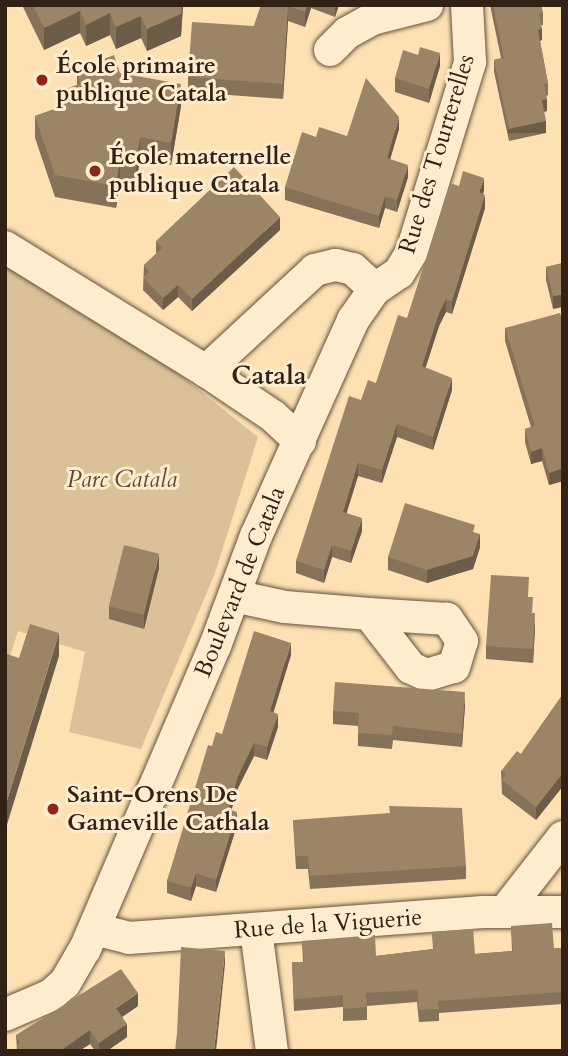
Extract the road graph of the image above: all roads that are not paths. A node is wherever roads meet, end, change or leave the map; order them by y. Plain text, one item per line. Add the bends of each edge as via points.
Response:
1 (427, 5) edge
2 (467, 5) edge
3 (330, 50) dead end
4 (5, 247) edge
5 (375, 289) junction
6 (206, 371) junction
7 (300, 440) junction
8 (234, 596) junction
9 (369, 614) dead end
10 (563, 837) edge
11 (505, 911) junction
12 (563, 912) edge
13 (94, 929) junction
14 (256, 930) junction
15 (5, 1015) edge
16 (272, 1051) edge

1 - 3 street via 372,19 347,33
2 - 5 street, Rue des Tourterelles via 470,62 412,251 400,272
4 - 6 street
5 - 6 street via 354,269 335,265 315,270
5 - 7 street, Rue des Tourterelles via 353,320
6 - 7 street
7 - 8 street, Boulevard de Catala
8 - 9 street via 285,607
8 - 13 street, Boulevard de Catala
10 - 11 street
11 - 12 street, Rue de la Viguerie
11 - 14 street, Rue de la Viguerie
13 - 14 street, Rue de la Viguerie via 129,938
13 - 15 street, Boulevard de Catala via 65,983 33,1006
14 - 16 street

